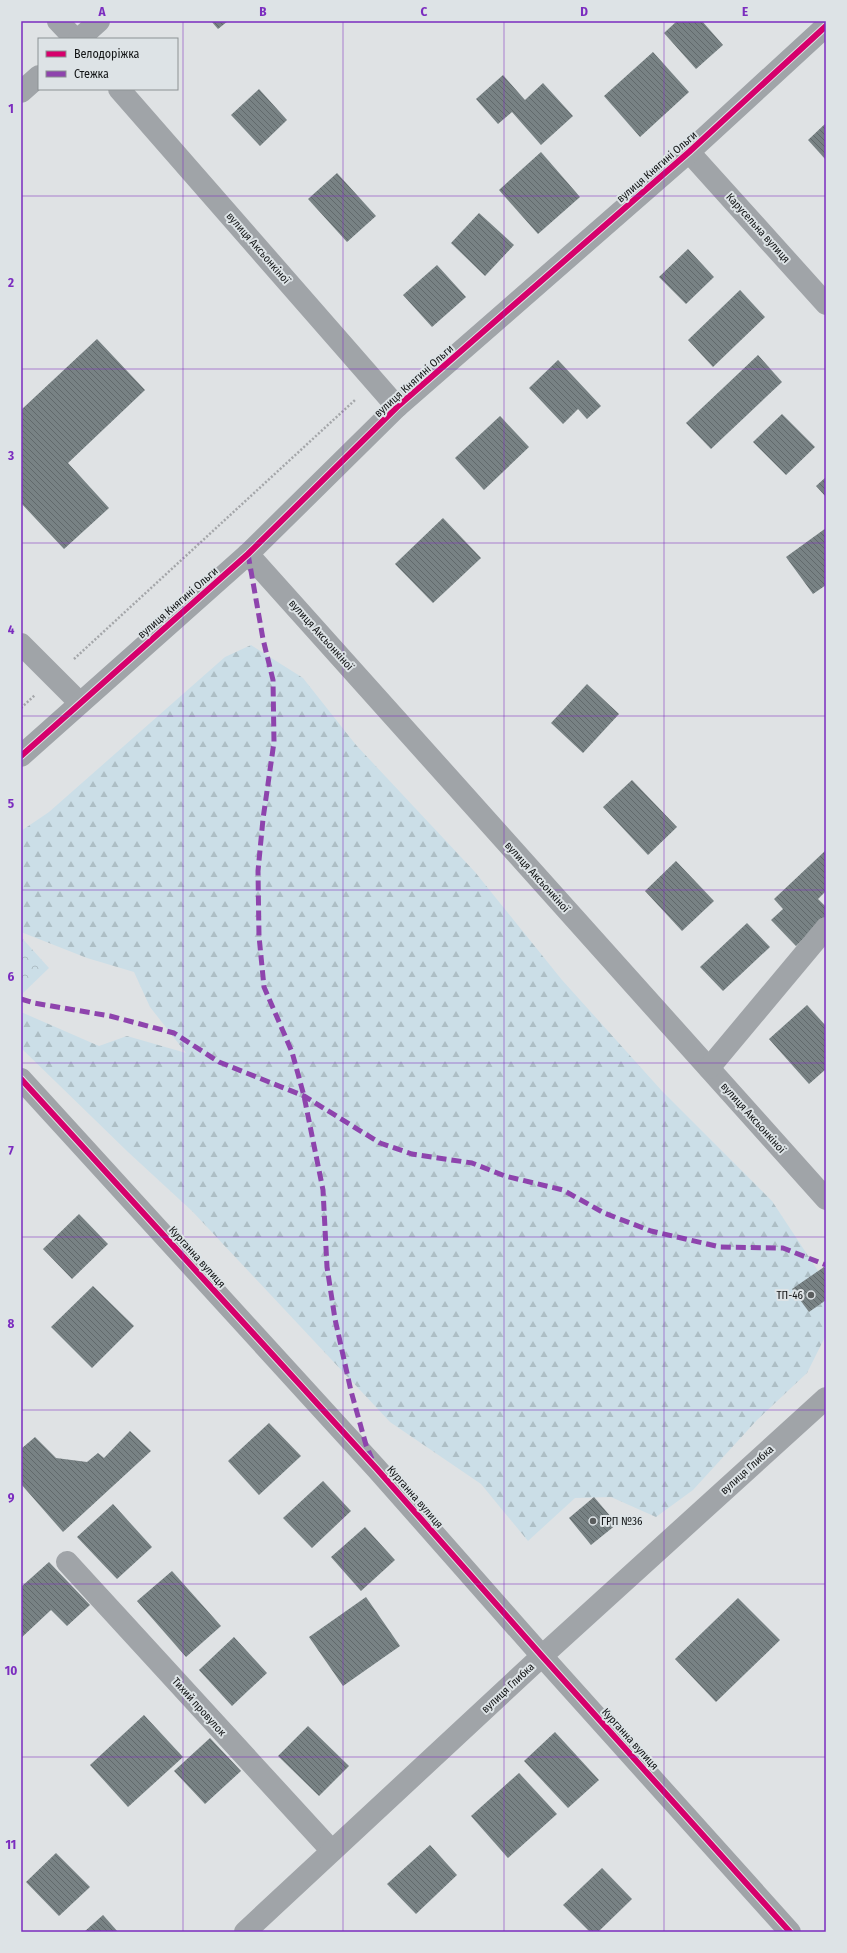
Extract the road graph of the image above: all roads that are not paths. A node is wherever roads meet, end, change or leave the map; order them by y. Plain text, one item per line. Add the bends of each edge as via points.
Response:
1 (58, 21) edge
2 (99, 21) edge
3 (826, 26) edge
4 (74, 38) edge
5 (80, 38) edge
6 (38, 77) edge
7 (119, 90) edge
8 (21, 92) edge
9 (689, 152) junction
10 (826, 304) edge
11 (397, 407) junction
12 (248, 554) junction
13 (21, 644) edge
14 (80, 703) junction
15 (21, 756) edge
16 (826, 928) edge
17 (709, 1068) junction
18 (21, 1079) edge
19 (826, 1199) edge
20 (826, 1398) edge
21 (67, 1562) dead end
22 (542, 1656) junction
23 (332, 1851) junction
24 (245, 1932) edge
25 (790, 1932) edge

1 - 4 street
2 - 5 street
3 - 9 street, вулиця Княгині Ольги
6 - 8 street
7 - 11 street, вулиця Аксьонкіної
9 - 10 street, Карусельна вулиця
9 - 11 street, вулиця Княгині Ольги
11 - 12 street, вулиця Княгині Ольги
12 - 14 street, вулиця Княгині Ольги
12 - 17 street, вулиця Аксьонкіної
13 - 14 street
14 - 15 street, вулиця Княгині Ольги
16 - 17 street
17 - 19 street, вулиця Аксьонкіної
18 - 22 street, Курганна вулиця via 371,1463
20 - 22 street, вулиця Глибка
21 - 23 street, Тихий провулок
22 - 23 street, вулиця Глибка
22 - 25 street, Курганна вулиця
23 - 24 street, вулиця Глибка

